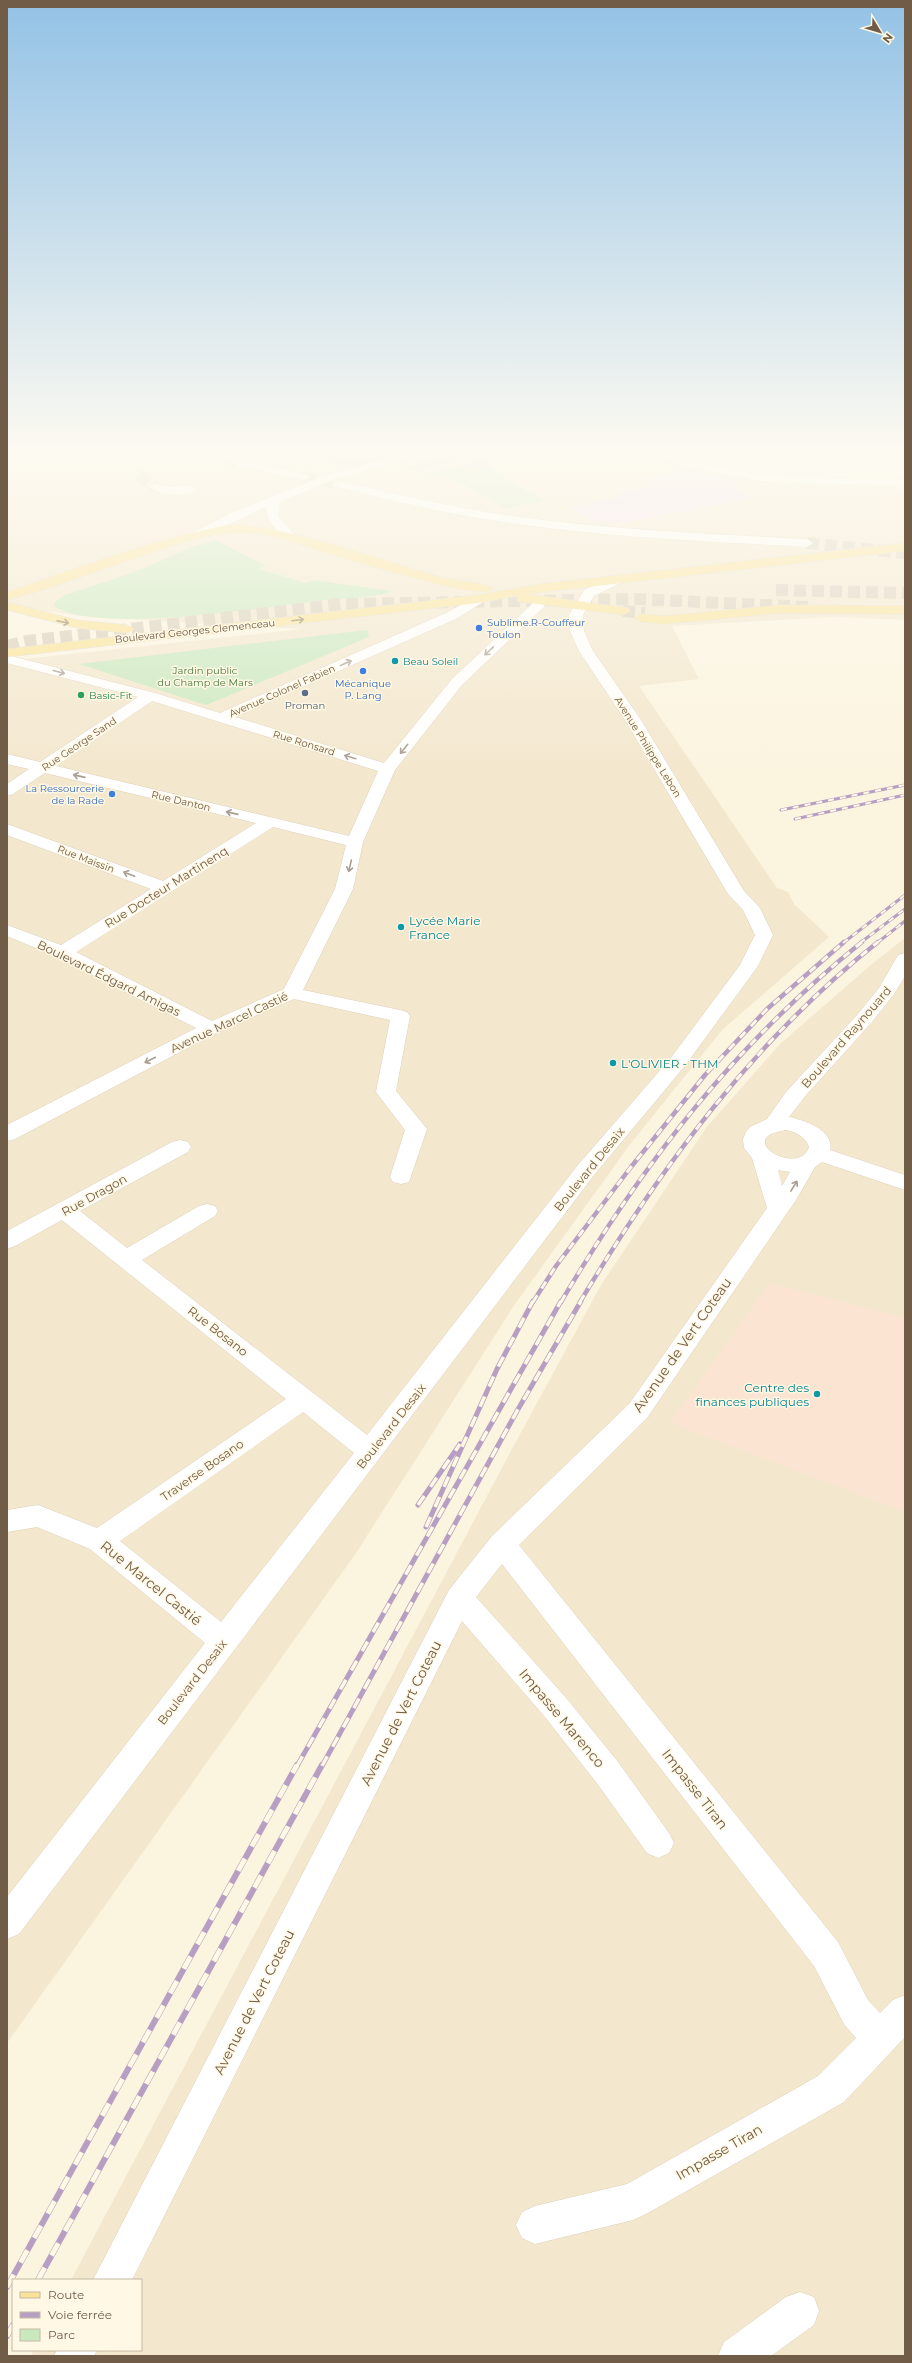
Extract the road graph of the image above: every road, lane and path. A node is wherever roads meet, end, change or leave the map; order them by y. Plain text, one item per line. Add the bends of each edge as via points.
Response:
1 (122, 559) edge
2 (145, 559) edge
3 (363, 559) edge
4 (795, 559) tunnel mouth
5 (395, 569) junction
6 (618, 579) junction
7 (540, 588) junction
8 (477, 594) junction
9 (503, 595) junction
10 (7, 596) edge
11 (43, 596) junction
12 (905, 605) edge
13 (7, 606) edge
14 (538, 606) junction
15 (580, 608) junction
16 (905, 610) edge
17 (25, 613) junction
18 (622, 613) tunnel mouth
19 (343, 614) junction
20 (176, 634) junction
21 (7, 653) edge
22 (7, 659) edge
23 (150, 696) junction
24 (221, 718) junction
25 (7, 759) edge
26 (42, 768) junction
27 (387, 769) junction
28 (7, 791) edge
29 (270, 822) junction
30 (7, 829) edge
31 (355, 842) junction
32 (165, 888) junction
33 (759, 925) joint
34 (7, 930) edge
35 (62, 952) junction
36 (905, 959) edge
37 (292, 993) junction
38 (210, 1028) junction
39 (796, 1094) junction
40 (775, 1124) junction
41 (807, 1130) junction
42 (7, 1134) edge
43 (180, 1147) dead end
44 (763, 1158) junction
45 (813, 1158) junction
46 (401, 1177) dead end
47 (905, 1183) edge
48 (778, 1208) junction
49 (65, 1211) junction
50 (207, 1211) dead end
51 (7, 1241) edge
52 (126, 1259) junction
53 (304, 1399) junction
54 (371, 1452) junction
55 (7, 1521) edge
56 (100, 1541) junction
57 (502, 1544) junction
58 (459, 1598) junction
59 (224, 1641) junction
60 (658, 1843) dead end
61 (7, 1924) edge
62 (905, 2012) edge
63 (880, 2038) junction
64 (535, 2225) dead end
65 (113, 2279) edge
66 (800, 2311) dead end
67 (738, 2356) edge

1 - 10 main road
2 - 11 main road
3 - 5 main road
4 - 6 main road
5 - 8 main road
5 - 19 main road via 406,576 415,590 400,600
6 - 7 main road
6 - 15 street, Avenue Philippe Lebon via 593,590
7 - 8 main road
7 - 9 main road
8 - 9 main road
8 - 14 main road
8 - 19 main road, Boulevard Georges Clemenceau
24 -> 8 street, Avenue Colonel Fabien via 453,615
9 - 15 main road
11 - 13 main road
11 - 17 main road via 29,604
12 - 16 main road via 756,605 643,616 665,620 781,609
13 - 17 main road
14 - 15 main road
14 -> 27 street, Avenue Marcel Castié via 457,682
15 - 18 main road
15 - 33 street, Avenue Philippe Lebon via 576,614 577,631 586,651 632,720 737,894 751,908
17 -> 20 main road via 77,624
20 -> 19 main road, Boulevard Georges Clemenceau
20 - 21 main road, Boulevard Georges Clemenceau
22 -> 23 street, Avenue Colonel Fabien
23 - 24 street, Avenue Colonel Fabien
23 - 26 street, Rue George Sand
27 -> 24 street, Rue Ronsard
25 - 26 street, Rue Danton
26 - 28 street, Rue George Sand
29 -> 26 street, Rue Danton
27 - 31 street, Avenue Marcel Castié
29 - 31 street, Rue Danton
29 - 32 street, Rue Docteur Martinenq
32 -> 30 street, Rue Maissin
31 -> 37 street, Avenue Marcel Castié via 344,889
32 - 35 street, Rue Docteur Martinenq
33 - 54 street, Boulevard Desaix via 764,935 749,966 677,1062 586,1170
34 - 35 street, Boulevard Édgard Amigas
35 - 38 street, Boulevard Édgard Amigas
36 - 39 street, Boulevard Raynouard via 889,990
37 - 38 street, Avenue Marcel Castié
37 - 46 street via 400,1016 386,1092 416,1129
38 -> 42 street, Avenue Marcel Castié
39 - 40 street via 780,1112
39 - 41 street
40 - 41 street via 792,1124
40 - 44 street via 764,1126 753,1137 752,1145
41 - 45 street via 819,1141
43 - 49 street, Rue Dragon
44 - 45 street via 785,1165
44 - 48 street
45 - 47 street
48 -> 45 street, Avenue de Vert Coteau
48 - 57 street, Avenue de Vert Coteau via 638,1411
49 - 51 street, Rue Dragon
49 - 52 street, Rue Bosano
50 - 52 street
52 - 53 street, Rue Bosano
53 - 54 street, Rue Bosano
53 - 56 street, Traverse Bosano
54 - 59 street, Boulevard Desaix
55 - 56 street, Rue Marcel Castié via 38,1516
56 - 59 street, Rue Marcel Castié
57 - 58 street, Avenue de Vert Coteau
57 - 63 street, Impasse Tiran via 826,1954 856,2012
58 - 60 street, Impasse Marenco via 556,1708 607,1772
58 - 65 street, Avenue de Vert Coteau
59 - 61 street, Boulevard Desaix
62 - 63 street, Impasse Tiran
63 - 64 street, Impasse Tiran via 831,2089 633,2201
66 - 67 street

